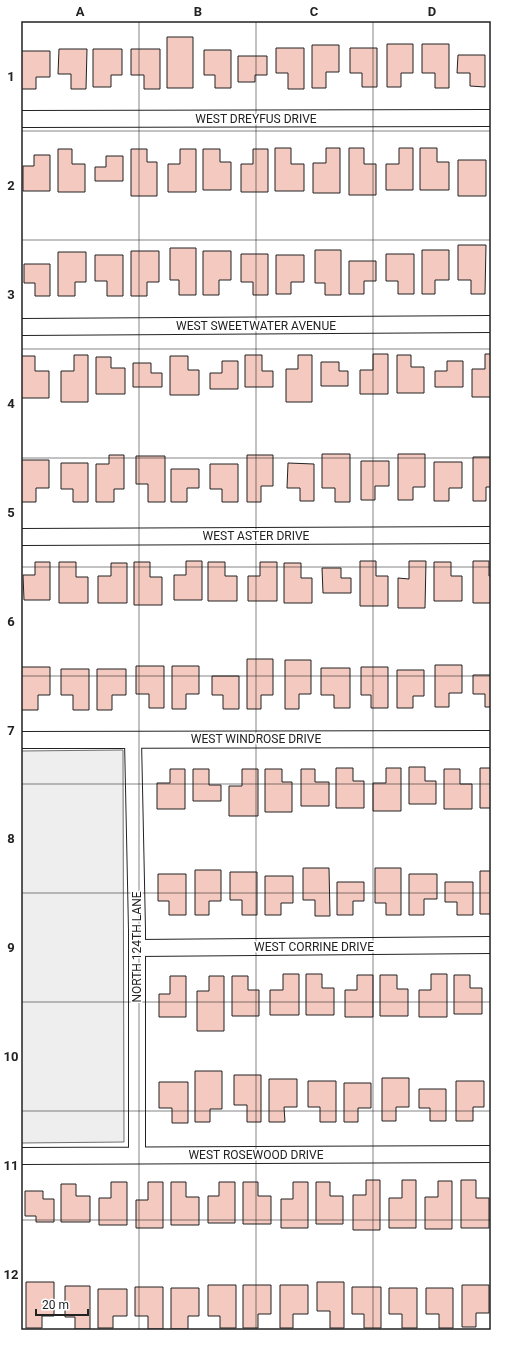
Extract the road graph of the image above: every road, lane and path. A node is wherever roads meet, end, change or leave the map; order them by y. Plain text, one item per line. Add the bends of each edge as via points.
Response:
1 (491, 118) edge
2 (21, 119) edge
3 (491, 324) edge
4 (21, 327) edge
5 (491, 535) edge
6 (21, 537) edge
7 (491, 739) edge
8 (21, 740) edge
9 (133, 740) junction
10 (491, 946) edge
11 (137, 948) junction
12 (491, 1154) edge
13 (137, 1155) junction
14 (21, 1156) edge

1 - 2 street, WEST DREYFUS DRIVE
3 - 4 street, WEST SWEETWATER AVENUE
5 - 6 street, WEST ASTER DRIVE
7 - 9 street, WEST WINDROSE DRIVE
8 - 9 street, WEST WINDROSE DRIVE
9 - 11 street, NORTH 124TH LANE
10 - 11 street, WEST CORRINE DRIVE
11 - 13 street, NORTH 124TH LANE
12 - 13 street, WEST ROSEWOOD DRIVE
13 - 14 street, WEST ROSEWOOD DRIVE

